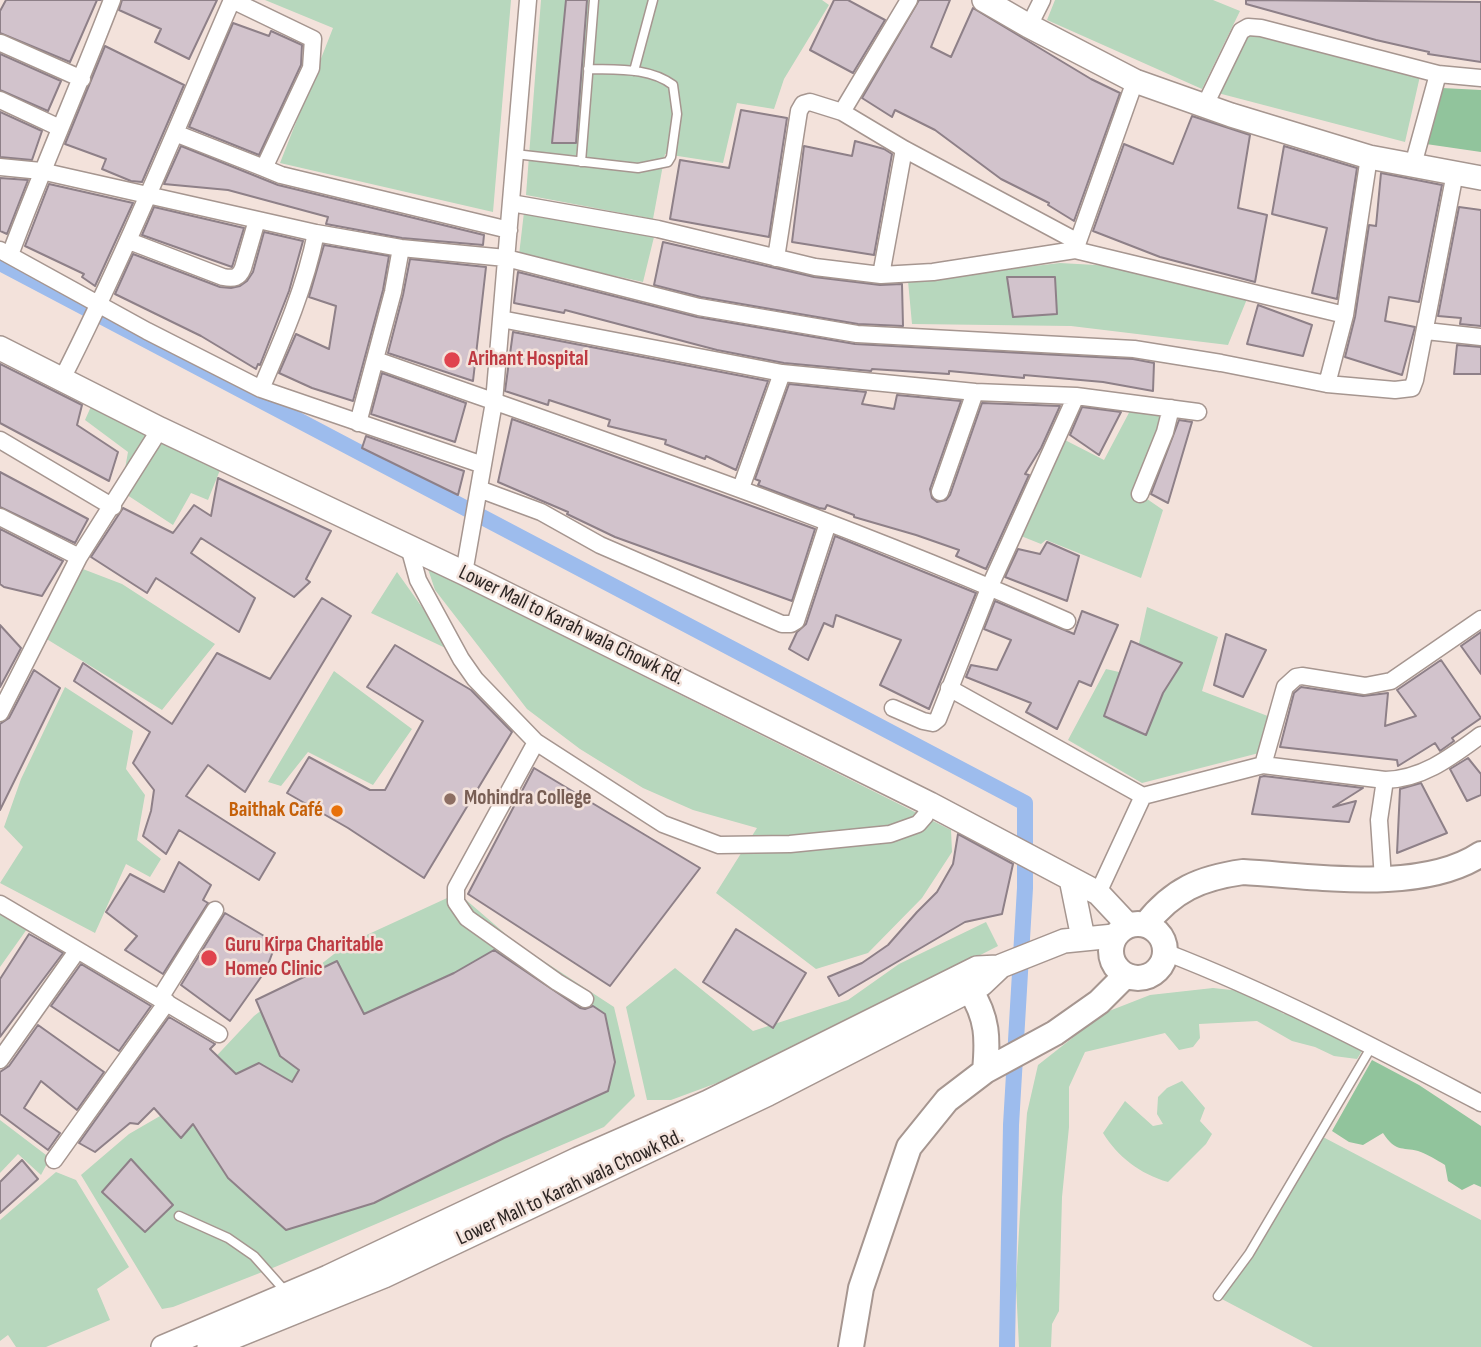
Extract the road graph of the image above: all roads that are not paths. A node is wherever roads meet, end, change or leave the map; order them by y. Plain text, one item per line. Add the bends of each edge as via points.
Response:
1 (112, 0) edge
2 (528, 0) edge
3 (594, 0) edge
4 (653, 0) edge
5 (909, 0) edge
6 (984, 0) edge
7 (1042, 0) edge
8 (1029, 26) junction
9 (1, 43) edge
10 (588, 69) junction
11 (634, 71) junction
12 (1438, 74) junction
13 (1481, 78) edge
14 (82, 79) junction
15 (1135, 81) junction
16 (0, 100) edge
17 (1205, 105) junction
18 (842, 112) junction
19 (60, 128) junction
20 (175, 133) junction
21 (904, 149) junction
22 (515, 154) junction
23 (1369, 157) junction
24 (580, 162) junction
25 (1413, 165) junction
26 (0, 167) edge
27 (264, 168) junction
28 (41, 171) junction
29 (1455, 173) junction
30 (1481, 178) edge
31 (149, 197) junction
32 (511, 203) junction
33 (257, 220) junction
34 (509, 230) junction
35 (316, 233) junction
36 (129, 241) junction
37 (1076, 246) junction
38 (401, 248) junction
39 (5, 252) edge
40 (506, 258) junction
41 (776, 258) junction
42 (881, 275) junction
43 (97, 310) junction
44 (1345, 315) junction
45 (501, 319) junction
46 (1426, 331) junction
47 (1481, 337) edge
48 (0, 348) edge
49 (376, 360) junction
50 (782, 373) junction
51 (62, 379) junction
52 (1327, 384) junction
53 (261, 389) junction
54 (975, 392) junction
55 (1076, 396) junction
56 (494, 402) junction
57 (1171, 408) junction
58 (1198, 412) dead end
59 (358, 423) junction
60 (160, 429) junction
61 (0, 440) edge
62 (483, 465) junction
63 (741, 488) junction
64 (940, 492) dead end
65 (1140, 494) dead end
66 (478, 497) junction
67 (113, 507) junction
68 (0, 517) edge
69 (828, 523) junction
70 (409, 547) junction
71 (79, 557) junction
72 (464, 573) junction
73 (990, 586) junction
74 (1481, 619) edge
75 (1068, 621) dead end
76 (949, 688) junction
77 (893, 708) dead end
78 (0, 712) edge
79 (1481, 735) edge
80 (536, 742) junction
81 (1263, 765) junction
82 (1385, 780) junction
83 (1143, 796) junction
84 (930, 804) junction
85 (1481, 854) edge
86 (1070, 878) junction
87 (1383, 879) junction
88 (1098, 893) junction
89 (0, 904) edge
90 (215, 909) dead end
91 (1129, 928) junction
92 (1083, 938) junction
93 (77, 951) junction
94 (1165, 952) junction
95 (1004, 965) junction
96 (1125, 975) junction
97 (970, 990) junction
98 (585, 999) dead end
99 (163, 1000) junction
100 (219, 1034) dead end
101 (1371, 1046) junction
102 (0, 1060) edge
103 (990, 1068) junction
104 (1481, 1103) edge
105 (54, 1160) dead end
106 (179, 1216) dead end
107 (332, 1286) junction
108 (288, 1294) junction
109 (1219, 1296) dead end
110 (163, 1347) edge
111 (209, 1347) edge
112 (851, 1347) edge

1 - 14 street
2 - 22 street
3 - 10 lane
4 - 11 lane
5 - 18 street
6 - 8 main road
7 - 8 street
8 - 15 main road
9 - 14 street
10 - 11 lane
10 - 24 lane
11 - 24 lane via 673,85 677,114 671,157 668,162 638,168
12 - 13 street
12 - 17 street via 1248,27 1241,32
12 - 25 street
14 - 19 street
15 - 17 main road
15 - 37 street
16 - 19 street
17 - 23 main road
18 - 21 street
18 - 41 street via 810,102 799,111
19 - 28 street
20 - 27 street
20 - 27 street via 232,0 313,39 311,68
20 - 31 street
21 - 37 street
21 - 42 street
22 - 24 lane
22 - 32 street
23 - 25 main road
23 - 44 street
25 - 29 main road
26 - 28 street
27 - 34 street via 281,176
28 - 31 street
28 - 39 street
29 - 30 main road
29 - 46 street
31 - 33 street
31 - 36 street
32 - 34 street
32 - 41 street via 658,229
33 - 35 street
33 - 36 street via 236,278 223,278
34 - 40 street
35 - 38 street
35 - 53 street via 308,272
36 - 43 street
37 - 42 street via 933,272
37 - 44 street
38 - 40 street
38 - 49 street
39 - 43 street
40 - 45 street
40 - 52 street via 699,307 844,332 1134,349
41 - 42 street
43 - 51 street
43 - 53 street
44 - 52 street
45 - 50 street
45 - 56 street
46 - 47 street
46 - 52 street via 1412,387 1395,390
48 - 51 main road, Lower Mall to Karah wala Chowk Rd.
49 - 56 street
49 - 59 street
50 - 54 street
50 - 63 street
51 - 60 main road, Lower Mall to Karah wala Chowk Rd.
53 - 59 street
54 - 55 street
54 - 64 street
55 - 57 street
55 - 73 street
56 - 62 street
56 - 63 street
57 - 58 street
57 - 65 street
59 - 62 street
60 - 67 street
60 - 70 main road, Lower Mall to Karah wala Chowk Rd.
61 - 67 street
62 - 66 street
63 - 69 street
66 - 69 street via 541,512 600,545 782,624 796,621
66 - 72 street
67 - 71 street
68 - 71 street
69 - 73 street
70 - 72 main road, Lower Mall to Karah wala Chowk Rd.
70 - 80 street via 418,580 461,660
71 - 78 street
72 - 84 main road, Lower Mall to Karah wala Chowk Rd.
73 - 75 street
73 - 76 street
74 - 81 street via 1391,681 1365,686 1302,676 1289,681
76 - 77 street via 936,722
76 - 83 street
79 - 82 street via 1423,774
80 - 84 street via 663,824 719,845 790,844 890,834 918,824
80 - 98 street via 456,888 456,902 467,918
81 - 82 street
81 - 83 street
82 - 87 street via 1379,820
83 - 88 street
84 - 86 main road, Lower Mall to Karah wala Chowk Rd.
85 - 87 main road via 1434,875
86 - 88 main road, Lower Mall to Karah wala Chowk Rd.
86 - 92 main road
87 - 91 main road via 1223,875 1177,894
88 - 91 main road, Lower Mall to Karah wala Chowk Rd.
89 - 93 street
90 - 99 street
91 - 92 main road, Lower Mall to Karah wala Chowk Rd.
91 - 94 main road via 1160,935
91 - 96 main road via 1110,954
92 - 95 main road, Lower Mall to Karah wala Chowk Rd.
93 - 99 street
93 - 102 street
94 - 96 main road via 1152,975
94 - 101 street via 1222,974
95 - 97 main road, Lower Mall to Karah wala Chowk Rd.
95 - 107 main road via 977,968 708,1102 578,1159
96 - 103 main road via 1099,1002 1055,1033
97 - 103 main road via 982,1008
97 - 107 main road, Lower Mall to Karah wala Chowk Rd. via 768,1094 384,1276
99 - 100 street
99 - 105 street
101 - 104 street
101 - 109 lane via 1249,1254
103 - 112 main road via 947,1100 909,1147 861,1288
106 - 108 lane via 254,1255
107 - 108 main road
107 - 111 main road, Lower Mall to Karah wala Chowk Rd.
108 - 110 main road

